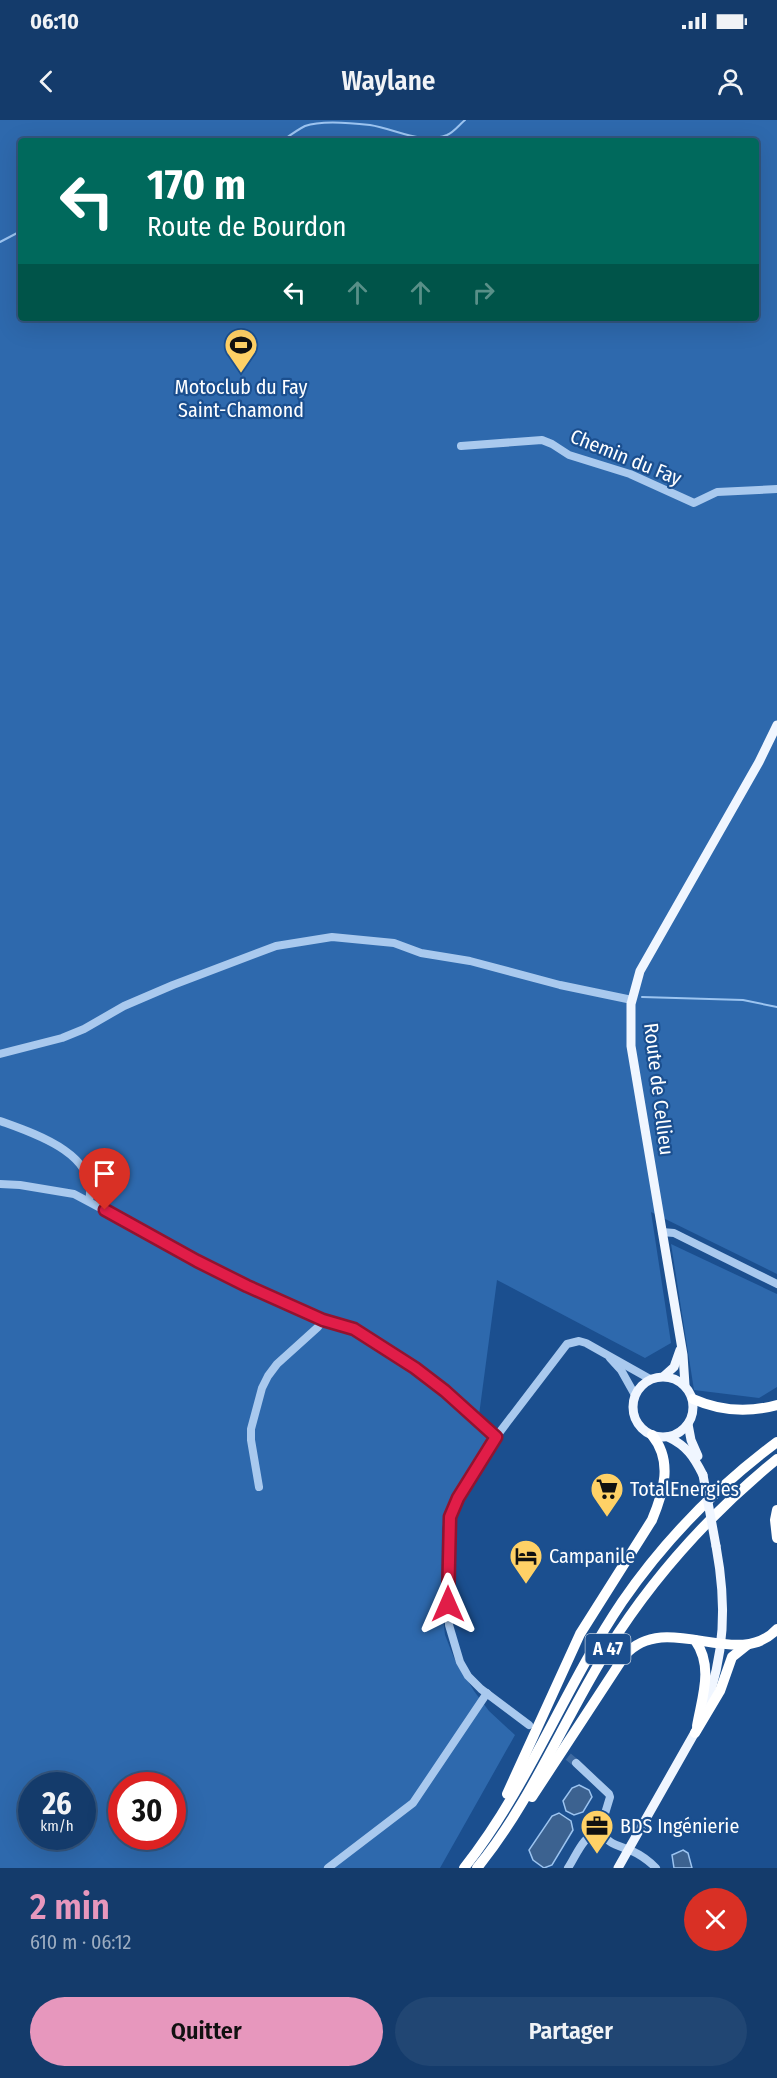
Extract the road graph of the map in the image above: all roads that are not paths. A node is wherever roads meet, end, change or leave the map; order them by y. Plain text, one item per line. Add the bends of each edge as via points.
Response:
1 (461, 446) dead end
2 (777, 489) edge
3 (777, 725) edge
4 (632, 1000) junction
5 (0, 1054) edge
6 (0, 1122) edge
7 (0, 1184) edge
8 (89, 1201) junction
9 (662, 1232) junction
10 (777, 1284) edge
11 (323, 1320) junction
12 (681, 1347) junction
13 (604, 1353) junction
14 (664, 1376) junction
15 (650, 1379) junction
16 (685, 1385) junction
17 (635, 1395) junction
18 (693, 1399) junction
19 (777, 1405) edge
20 (688, 1424) junction
21 (652, 1435) junction
22 (668, 1437) junction
23 (495, 1439) junction
24 (777, 1442) edge
25 (777, 1459) edge
26 (703, 1475) junction
27 (259, 1487) dead end
28 (777, 1510) edge
29 (777, 1538) edge
30 (777, 1629) edge
31 (695, 1640) junction
32 (722, 1643) junction
33 (747, 1645) junction
34 (487, 1693) junction
35 (529, 1725) dead end
36 (695, 1733) junction
37 (576, 1763) tunnel mouth
38 (508, 1814) junction
39 (600, 1830) junction
40 (628, 1849) junction
41 (328, 1868) edge
42 (464, 1868) edge
43 (477, 1868) edge
44 (568, 1868) edge
45 (618, 1868) edge
46 (656, 1868) edge

1 - 2 street, Chemin du Fay via 542,440 569,455 630,474 694,503 717,492
3 - 4 main road, Route de Cellieu via 640,971
4 - 5 street via 421,953 394,943 332,937 276,946 163,989 62,1038
4 - 9 main road, Route de Cellieu via 631,1046
6 - 8 street via 45,1139 79,1163 90,1183
7 - 8 street via 74,1194
8 - 11 street via 197,1261
9 - 10 street via 674,1233
9 - 12 main road, Route de Cellieu
11 - 23 street via 354,1329 415,1368
11 - 27 street via 277,1364 262,1388 250,1440
12 - 14 main road via 674,1367
12 - 16 main road, Route de Cellieu
13 - 15 street
13 - 17 street via 621,1370
13 - 23 street via 579,1341 567,1344
14 - 15 main road
14 - 16 main road
15 - 17 main road
16 - 18 main road
17 - 21 main road via 635,1420
18 - 19 highway via 730,1410
18 - 20 main road
20 - 22 main road
20 - 26 main road
21 - 22 main road
21 - 38 highway via 660,1444 666,1467 659,1503 637,1546 580,1634 507,1794
22 - 26 main road via 687,1448
23 - 34 street via 453,1508 449,1528 449,1625 460,1662 468,1676
24 - 38 highway, A 47 via 684,1525 628,1594 598,1641
25 - 38 highway, A 47 via 691,1539 646,1594
26 - 32 main road, bridge via 722,1576
28 - 29 highway
30 - 33 highway via 771,1636
31 - 32 highway
31 - 36 highway via 702,1649 706,1669
31 - 38 highway via 652,1638 633,1646 525,1808
32 - 33 highway
32 - 36 main road
33 - 36 highway via 732,1657 720,1691
34 - 35 street
34 - 41 street via 412,1803
36 - 40 main road
37 - 39 street via 609,1794
38 - 42 highway, A 47
38 - 43 highway, A 47
39 - 40 street via 611,1844
39 - 44 street via 585,1839
40 - 45 main road
40 - 46 street

